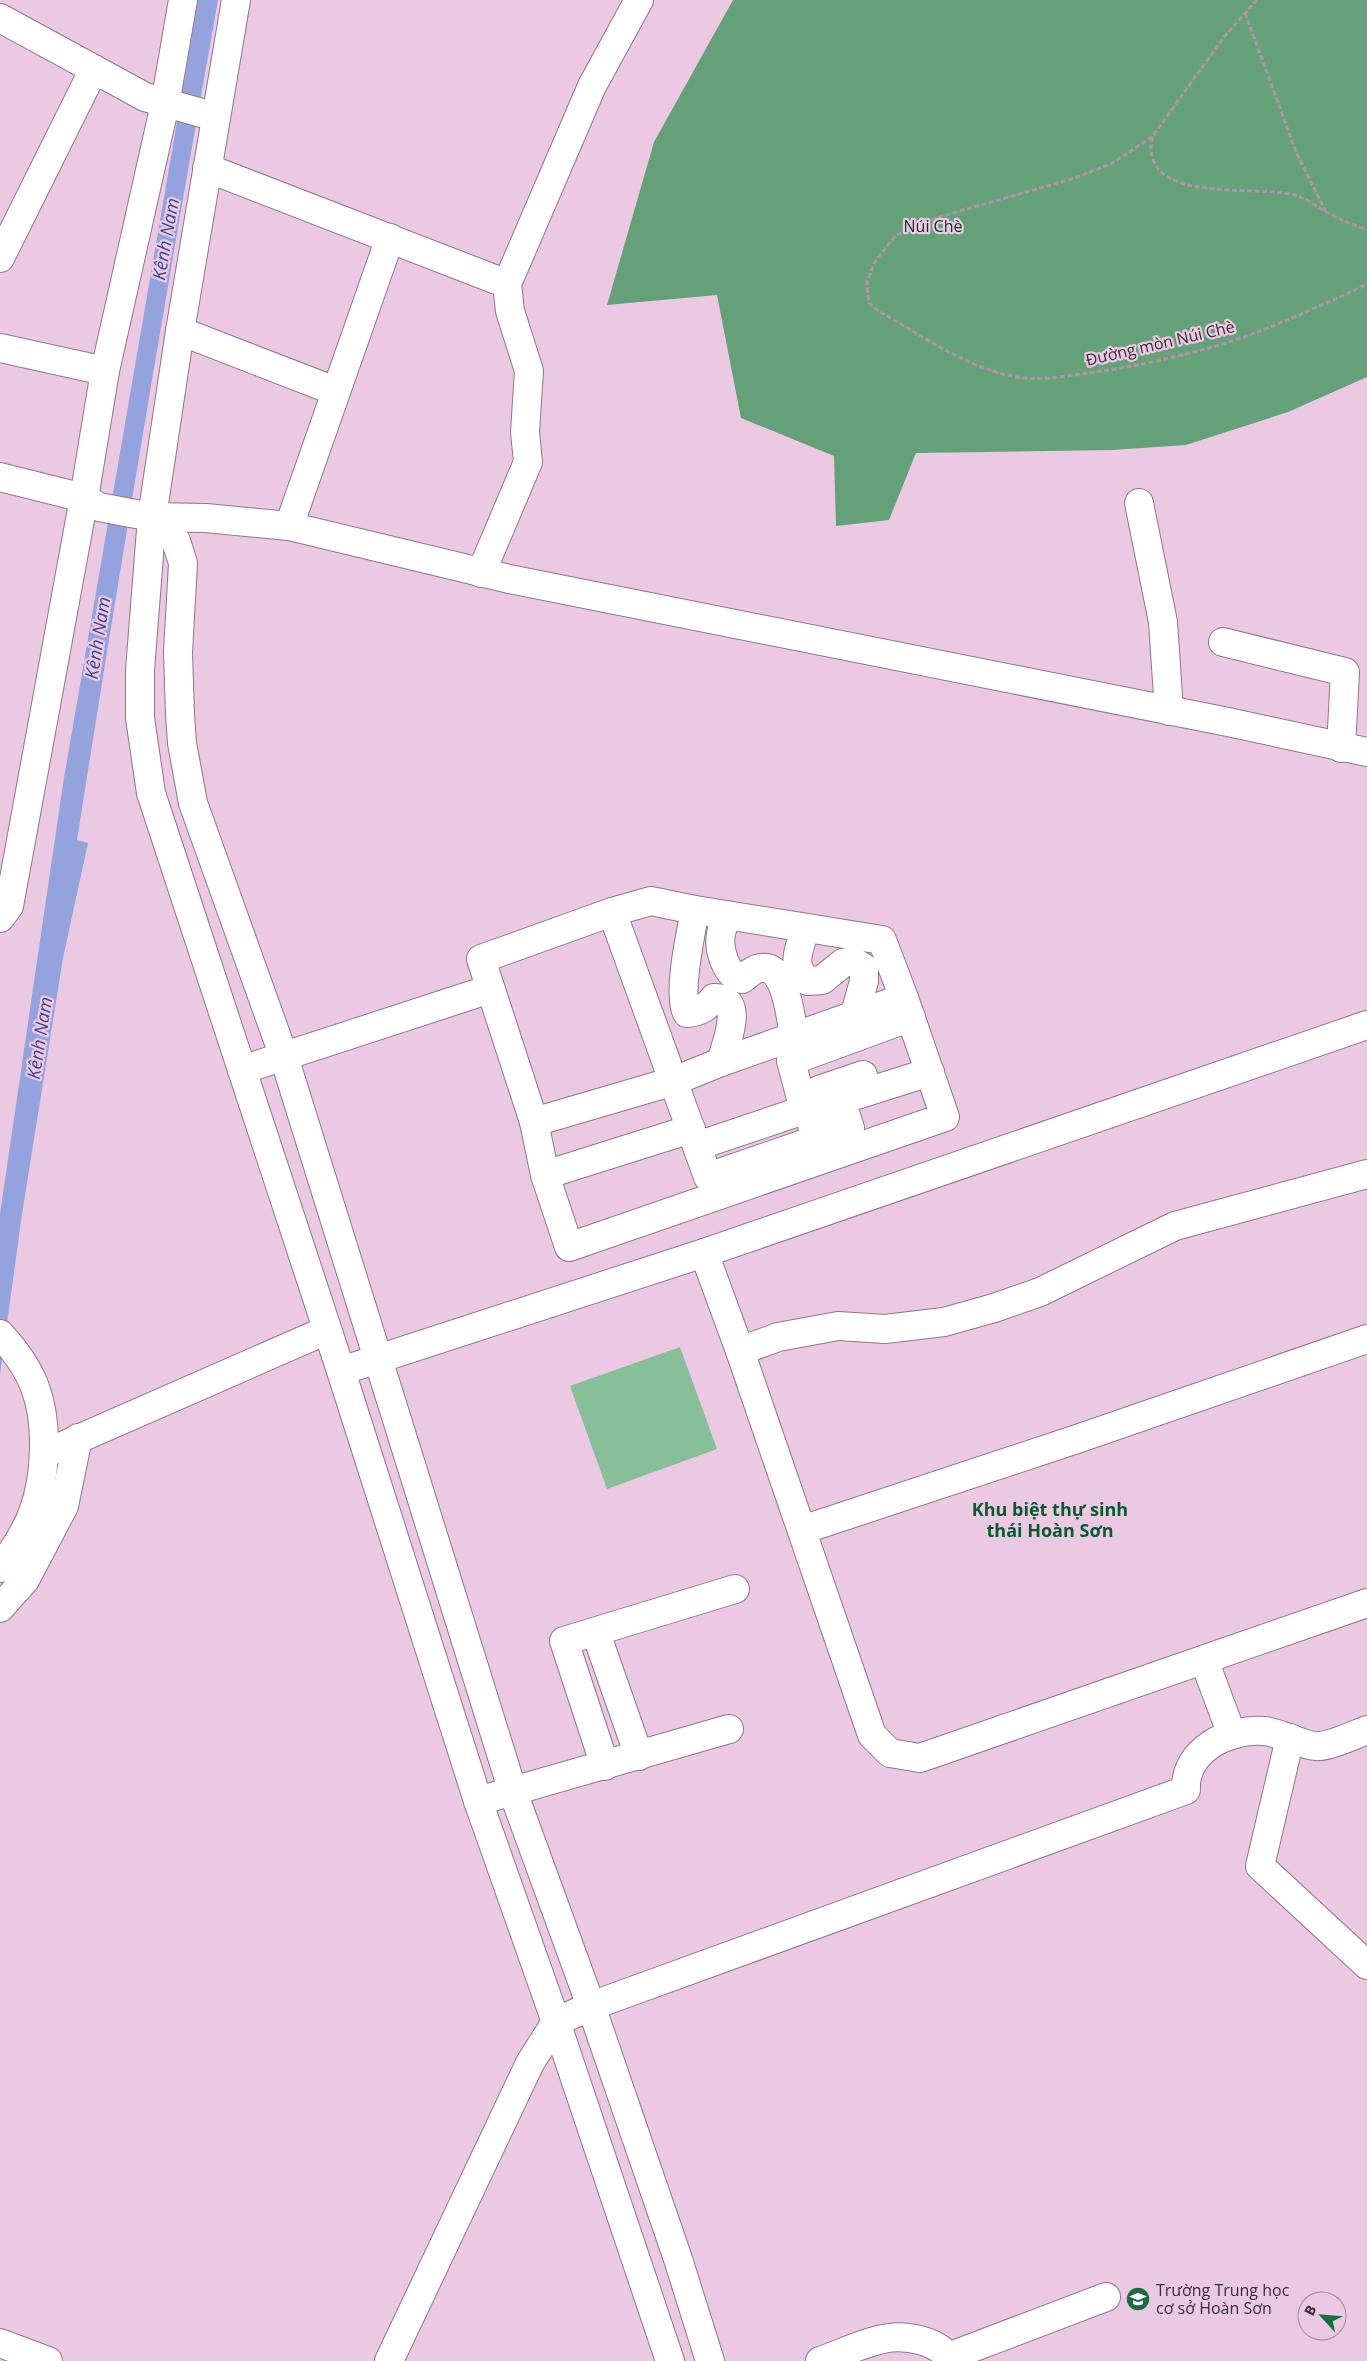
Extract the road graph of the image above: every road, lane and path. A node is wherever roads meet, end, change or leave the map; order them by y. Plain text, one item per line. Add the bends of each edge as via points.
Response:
1 (183, 0) edge
2 (236, 0) edge
3 (639, 0) edge
4 (1256, 0) edge
5 (1246, 13) junction
6 (0, 18) edge
7 (94, 69) junction
8 (169, 105) junction
9 (216, 117) junction
10 (1152, 137) junction
11 (207, 168) junction
12 (1326, 212) junction
13 (1367, 230) edge
14 (390, 238) junction
15 (0, 258) edge
16 (507, 284) junction
17 (1367, 284) edge
18 (180, 331) junction
19 (0, 348) edge
20 (104, 370) junction
21 (335, 391) junction
22 (0, 477) edge
23 (92, 503) junction
24 (1139, 503) dead end
25 (152, 517) junction
26 (289, 526) junction
27 (481, 573) junction
28 (1223, 642) dead end
29 (1169, 711) junction
30 (1341, 748) junction
31 (1367, 752) edge
32 (695, 910) junction
33 (612, 912) junction
34 (727, 914) junction
35 (0, 918) edge
36 (805, 928) junction
37 (490, 989) junction
38 (908, 1007) junction
39 (855, 1014) junction
40 (1367, 1025) edge
41 (794, 1037) junction
42 (284, 1057) junction
43 (721, 1062) junction
44 (926, 1063) junction
45 (242, 1070) junction
46 (674, 1081) junction
47 (534, 1122) junction
48 (697, 1146) junction
49 (1367, 1174) edge
50 (545, 1175) junction
51 (704, 1252) junction
52 (327, 1330) junction
53 (1367, 1339) edge
54 (7, 1342) edge
55 (740, 1351) junction
56 (379, 1357) junction
57 (341, 1371) junction
58 (78, 1438) junction
59 (44, 1454) junction
60 (802, 1530) junction
61 (0, 1568) edge
62 (735, 1589) dead end
63 (1367, 1603) edge
64 (0, 1608) edge
65 (596, 1633) junction
66 (1204, 1660) junction
67 (729, 1729) dead end
68 (1367, 1730) edge
69 (1232, 1735) junction
70 (1290, 1738) junction
71 (639, 1756) junction
72 (605, 1766) junction
73 (514, 1792) junction
74 (478, 1801) junction
75 (1367, 1965) edge
76 (591, 2006) junction
77 (556, 2022) junction
78 (1106, 2297) dead end
79 (0, 2342) edge
80 (949, 2359) edge
81 (48, 2361) edge
82 (389, 2361) edge
83 (670, 2361) edge
84 (710, 2361) edge
85 (820, 2361) edge

1 - 8 main road
2 - 9 main road
3 - 16 main road via 592,86
4 - 5 path, Đường mòn Núi Chè
5 - 10 path, Đường mòn Núi Chè via 1193,77
5 - 12 path via 1296,152
6 - 7 main road
7 - 8 main road via 145,97
7 - 15 main road
8 - 9 main road
8 - 20 main road
9 - 11 main road
10 - 12 path via 1152,161 1157,170 1172,180 1208,189 1280,192 1296,196
10 - 17 path, Đường mòn Núi Chè via 1111,164 1093,171 922,222 895,236 874,263 867,282 869,303 948,351 978,364 1018,377 1057,377 1114,369 1218,344 1262,330
11 - 14 main road
11 - 18 main road
12 - 13 path
14 - 16 main road
14 - 21 main road
16 - 27 main road via 510,311 530,371 525,432 528,462
18 - 21 main road
18 - 25 main road
19 - 20 main road
20 - 23 main road
21 - 26 main road
22 - 23 main road
23 - 25 main road
23 - 35 main road via 9,906
24 - 29 main road via 1164,622
25 - 26 main road via 206,518
25 - 42 main road via 176,541 183,563 178,652 180,715 193,803
25 - 45 main road via 140,670 144,758 150,793
26 - 27 main road
27 - 29 main road
28 - 30 main road via 1345,672
29 - 30 main road
30 - 31 main road
32 - 33 main road via 651,901
32 - 34 main road
32 - 43 main road via 683,1004 687,1012 697,1012 714,998 721,997 732,1006
33 - 37 main road via 481,959
33 - 46 main road
34 - 36 main road
34 - 41 main road via 720,936 729,971 735,978 742,979 762,968 770,968 777,973 788,1002
36 - 38 main road via 882,940
36 - 39 main road via 796,963 799,974 808,981 822,980 843,963 853,961 864,968
37 - 42 main road
37 - 47 main road
38 - 39 main road
38 - 44 main road
38 - 48 main road via 792,1061 804,1110
39 - 41 main road
40 - 51 main road
41 - 43 main road
42 - 45 main road
42 - 56 main road
43 - 46 main road
44 - 48 main road via 841,1100 850,1128 708,1177
44 - 50 main road via 945,1117 569,1247
45 - 52 main road
46 - 47 main road
46 - 48 main road
47 - 50 main road
48 - 50 main road
49 - 55 main road via 1175,1226 1040,1292 944,1322 885,1329 838,1326 778,1337
51 - 55 main road
51 - 56 main road
52 - 57 main road
52 - 58 main road
53 - 60 main road via 1077,1440
54 - 59 main road via 30,1374 40,1400
55 - 60 main road
56 - 57 main road
56 - 73 main road
57 - 74 main road
58 - 59 main road
58 - 64 main road via 64,1506 25,1580
59 - 61 main road via 41,1492 34,1513 26,1532
60 - 66 main road via 872,1735 890,1753 920,1758
62 - 65 main road
63 - 66 main road
65 - 71 main road
65 - 72 main road via 564,1641
66 - 69 main road
67 - 71 main road
68 - 70 main road via 1319,1747
69 - 70 main road via 1244,1731 1265,1731
69 - 76 main road via 1206,1747 1190,1766 1185,1777 1186,1790
70 - 75 main road via 1260,1866
71 - 72 main road
72 - 73 main road
73 - 74 main road
73 - 76 main road
74 - 77 main road
76 - 77 main road
76 - 84 main road
77 - 82 main road via 530,2063
77 - 83 main road
78 - 80 main road
79 - 81 main road
80 - 85 main road via 933,2344 922,2340 884,2338

